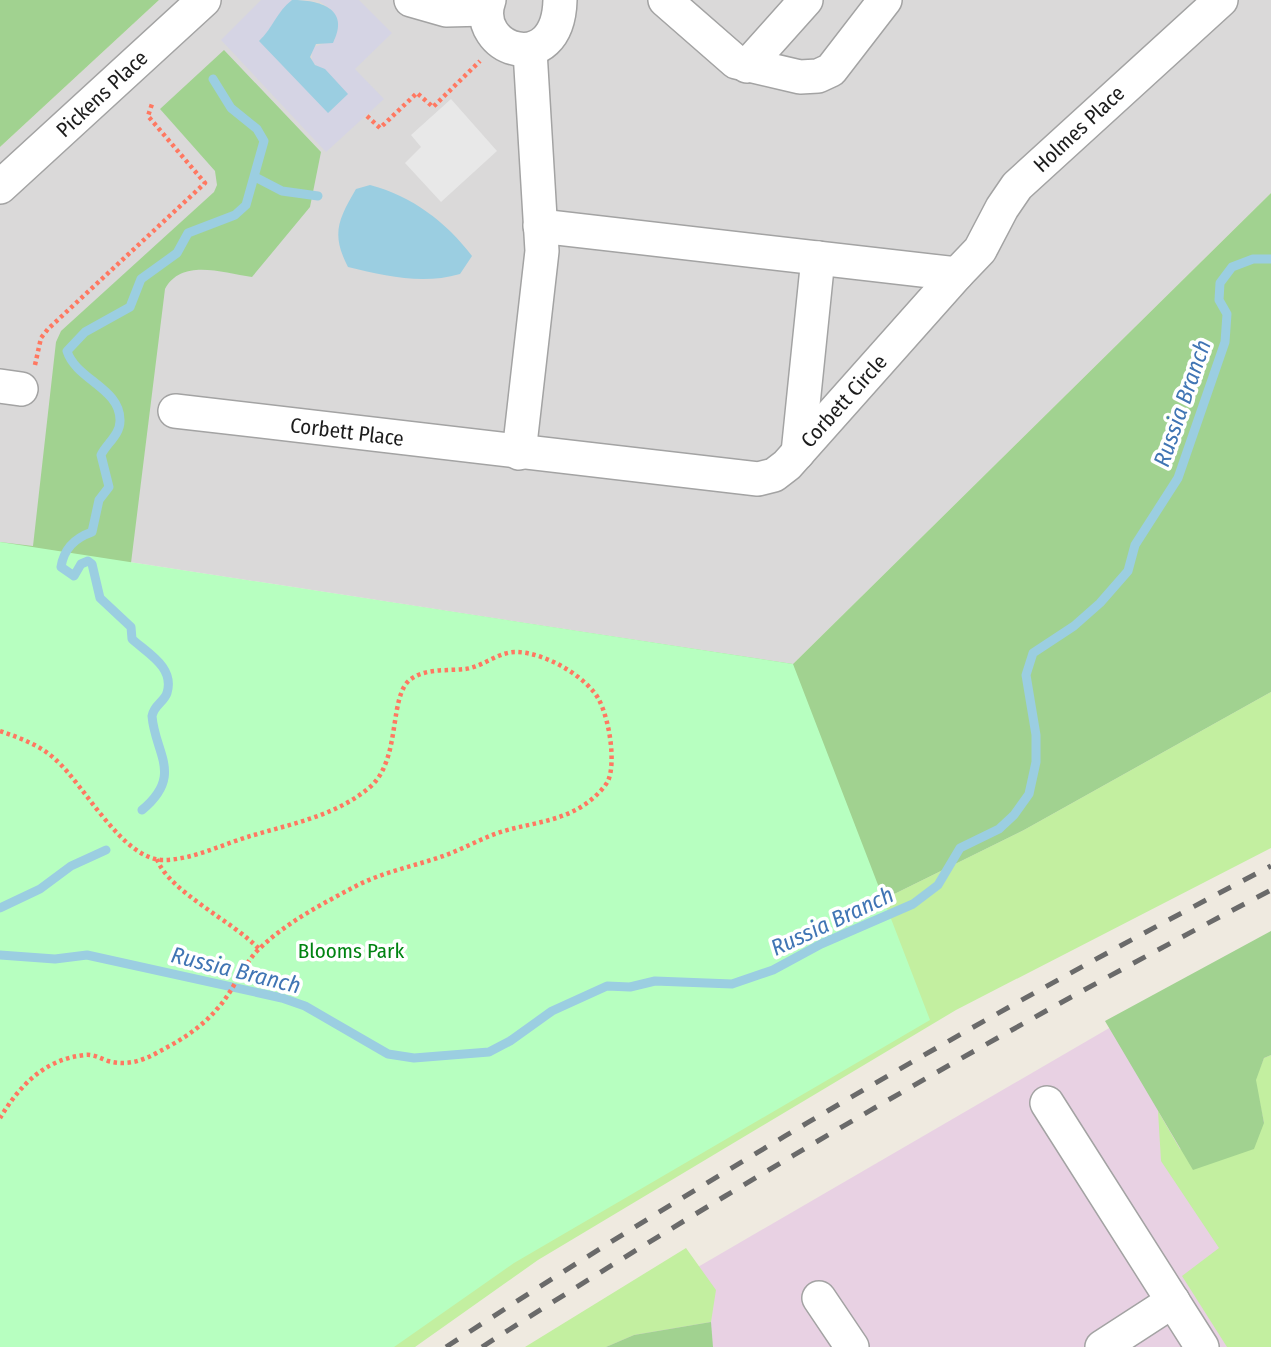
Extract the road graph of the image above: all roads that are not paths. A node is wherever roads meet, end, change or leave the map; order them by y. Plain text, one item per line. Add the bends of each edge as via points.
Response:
1 (204, 0) edge
2 (411, 0) edge
3 (561, 0) edge
4 (665, 0) edge
5 (806, 0) edge
6 (885, 0) edge
7 (1221, 0) edge
8 (488, 5) edge
9 (530, 51) junction
10 (747, 66) junction
11 (0, 187) edge
12 (540, 226) junction
13 (818, 258) junction
14 (957, 274) junction
15 (175, 411) dead end
16 (519, 453) junction
17 (798, 453) junction
18 (1047, 1103) dead end
19 (819, 1298) dead end
20 (1173, 1301) junction
21 (852, 1347) edge
22 (1102, 1347) edge
23 (1202, 1347) edge

1 - 11 street, Pickens Place
2 - 8 street via 446,10
3 - 9 street via 554,33
4 - 10 street via 722,51
5 - 10 street
6 - 10 street via 831,70 800,77
7 - 14 street, Holmes Place via 1017,186 980,250
8 - 9 street via 488,24 503,43
9 - 12 street
12 - 13 street
12 - 16 street via 540,284
13 - 14 street
13 - 17 street
14 - 17 street, Corbett Circle
15 - 16 street, Corbett Place
16 - 17 street, Corbett Circle via 758,479 774,475
18 - 20 street
19 - 21 street
20 - 22 street
20 - 23 street

